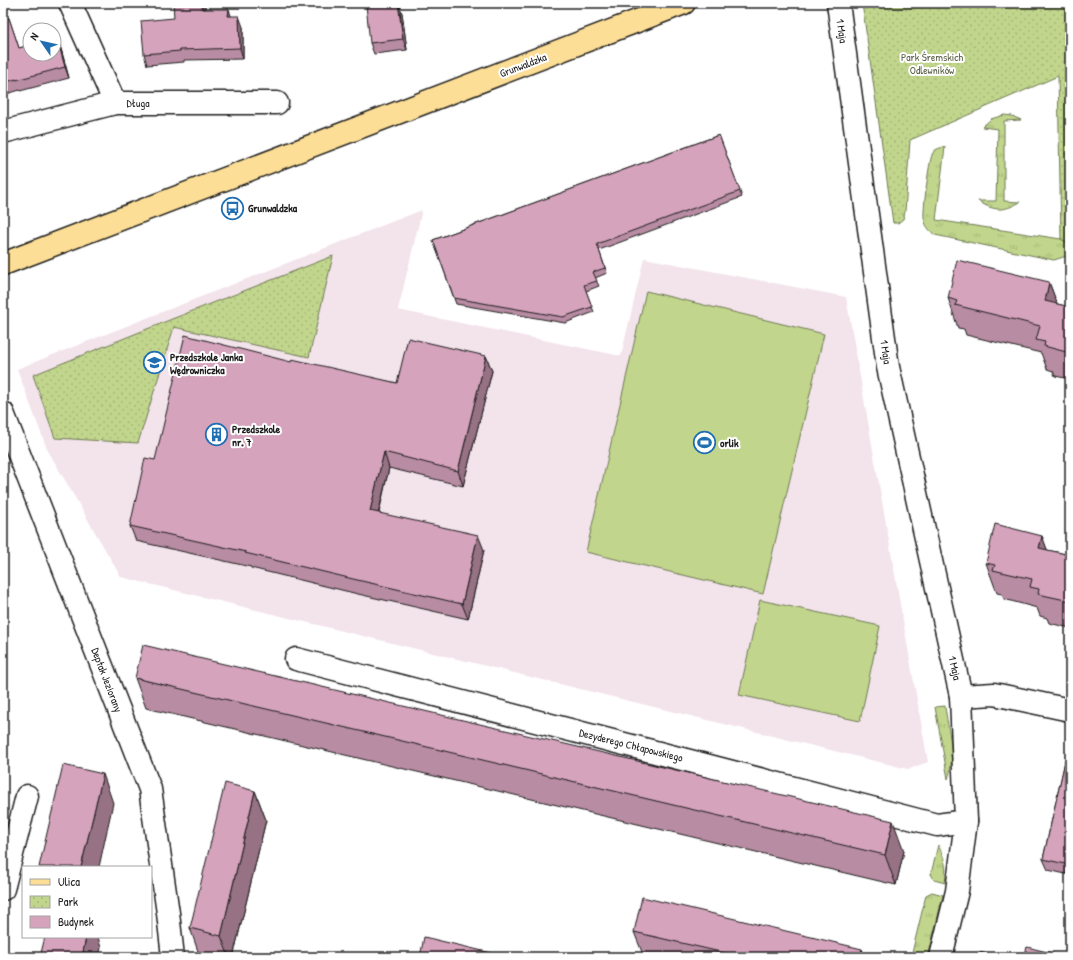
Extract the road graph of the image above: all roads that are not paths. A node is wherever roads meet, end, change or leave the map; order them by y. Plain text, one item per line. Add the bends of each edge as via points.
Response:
1 (70, 3) edge
2 (684, 3) edge
3 (838, 3) edge
4 (115, 103) junction
5 (277, 103) dead end
6 (3, 132) edge
7 (3, 264) edge
8 (3, 413) edge
9 (296, 659) dead end
10 (961, 696) junction
11 (1070, 710) edge
12 (27, 796) dead end
13 (966, 821) junction
14 (3, 889) edge
15 (173, 957) edge
16 (941, 957) edge

1 - 4 street
2 - 7 main road, Grunwaldzka
3 - 10 street, 1 Maja via 888,367
4 - 5 street, Długa
4 - 6 street, Długa
8 - 15 street, Deptak Jeziorany via 150,789
9 - 13 street, Dezyderego Chłapowskiego via 937,825
10 - 11 street, 1 Maja via 994,694
10 - 13 street, 1 Maja
12 - 14 street
13 - 16 street, 1 Maja via 957,891

